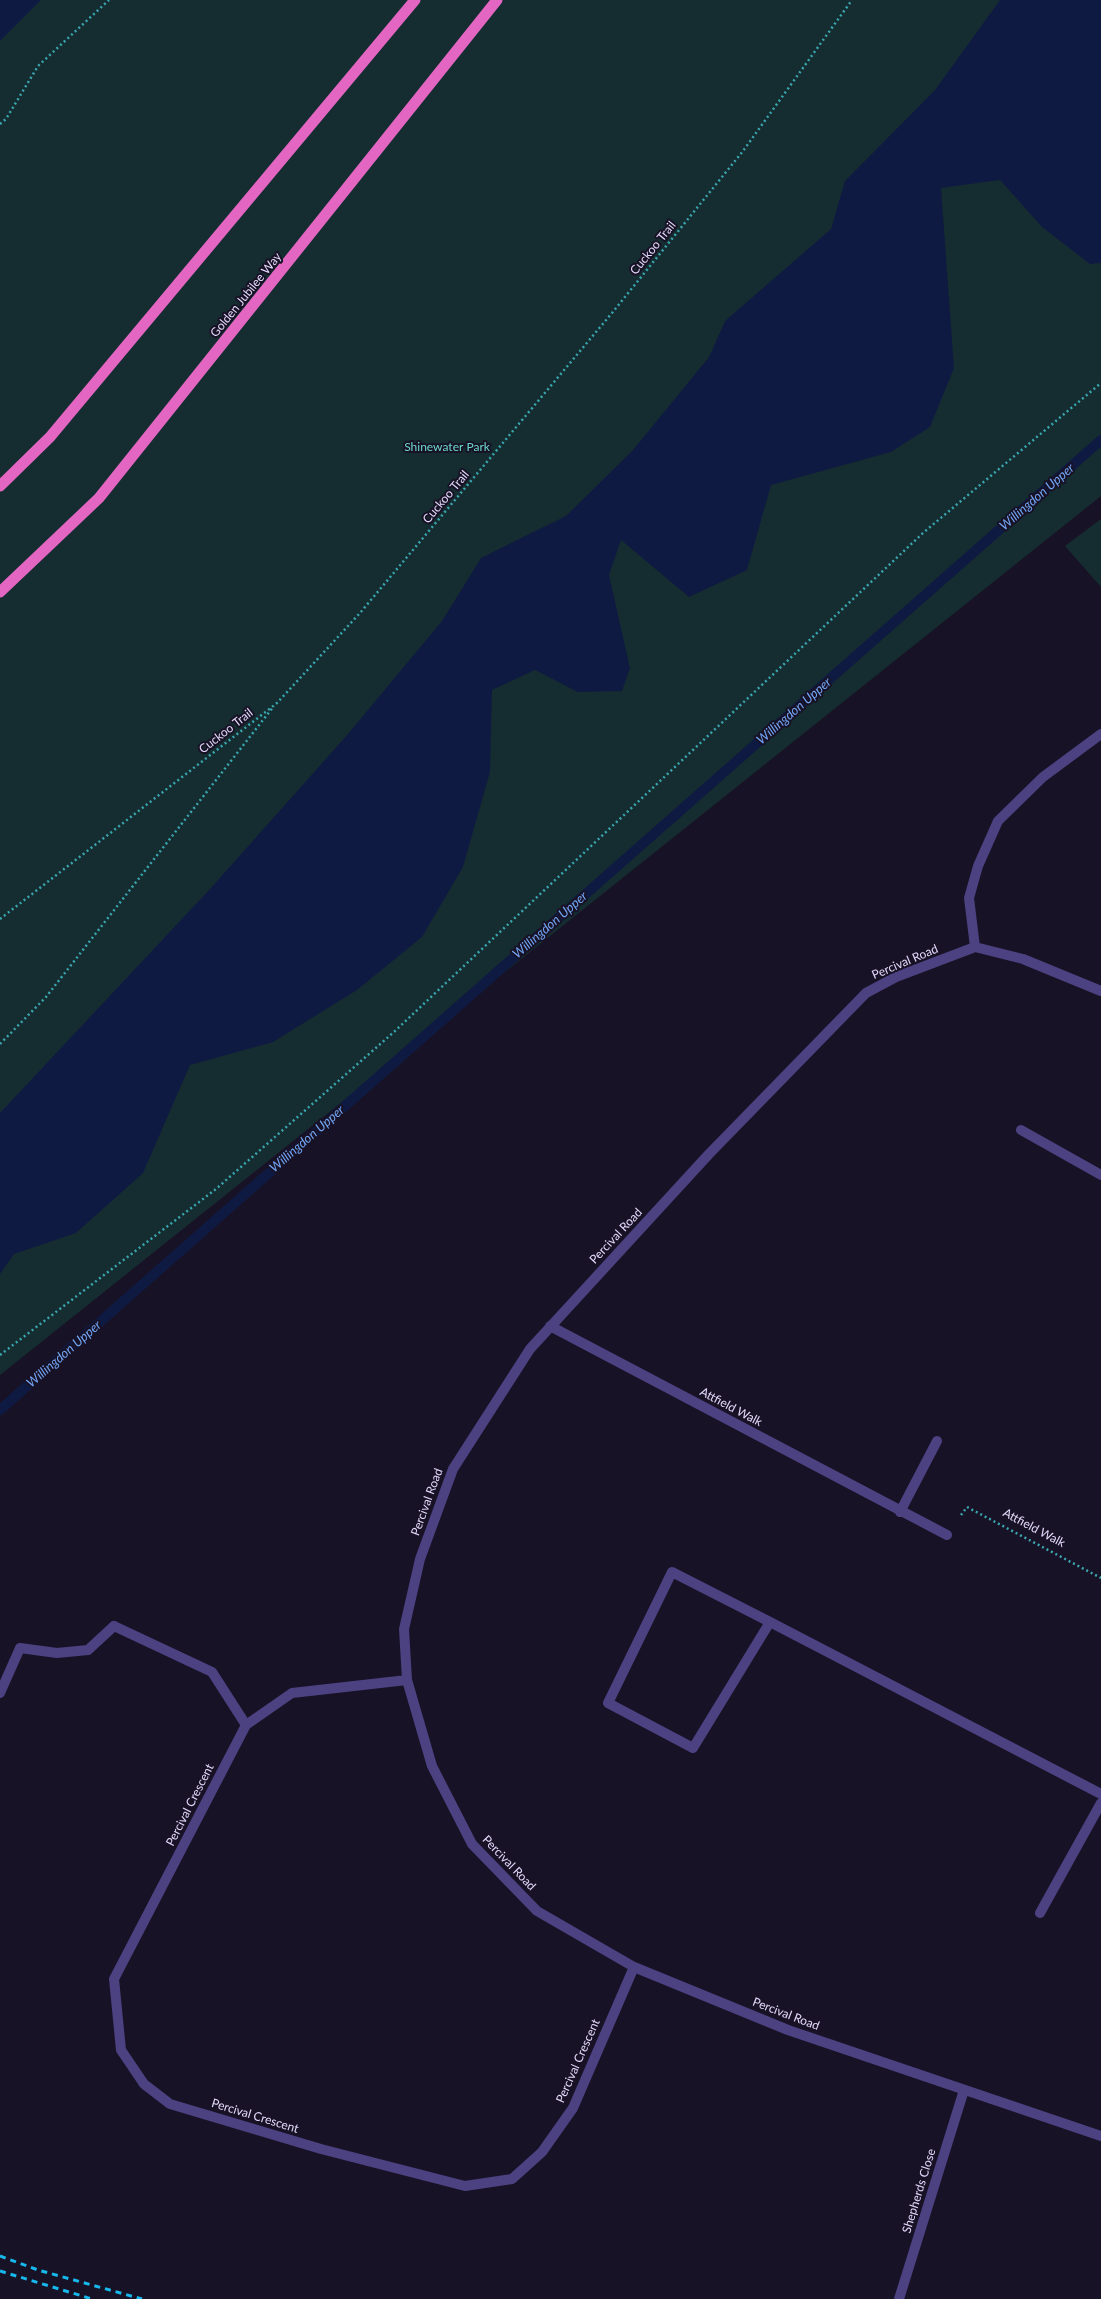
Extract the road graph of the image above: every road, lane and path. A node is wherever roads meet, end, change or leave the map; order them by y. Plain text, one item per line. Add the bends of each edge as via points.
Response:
1 (109, 0) edge
2 (415, 0) edge
3 (497, 0) edge
4 (852, 0) edge
5 (0, 124) edge
6 (1101, 383) edge
7 (0, 486) edge
8 (0, 592) edge
9 (277, 702) junction
10 (1101, 734) edge
11 (0, 919) edge
12 (975, 947) junction
13 (1101, 991) edge
14 (0, 1044) edge
15 (1021, 1130) dead end
16 (1101, 1175) edge
17 (550, 1326) junction
18 (0, 1355) edge
19 (937, 1441) dead end
20 (900, 1512) junction
21 (946, 1535) joint
22 (1101, 1578) edge
23 (770, 1622) junction
24 (407, 1680) junction
25 (0, 1693) edge
26 (246, 1725) junction
27 (1101, 1794) edge
28 (1101, 1803) edge
29 (1040, 1913) dead end
30 (634, 1967) junction
31 (964, 2090) junction
32 (1101, 2136) edge
33 (899, 2299) edge

1 - 5 path via 38,66 6,119
2 - 7 highway via 50,437
3 - 8 highway, Golden Jubilee Way via 99,498
4 - 9 path, Cuckoo Trail via 743,151 612,314 360,613
6 - 18 path via 924,533 395,1031 228,1178
9 - 11 path, Cuckoo Trail
9 - 14 path via 46,997
10 - 12 street via 1043,777 998,821 978,866 969,898
12 - 13 street via 1023,959
12 - 17 street, Percival Road via 896,977 866,993 709,1154
15 - 16 street
17 - 20 street, Attfield Walk
17 - 24 street, Percival Road via 530,1349 453,1469 420,1559 404,1629
19 - 20 street
20 - 21 street, Attfield Walk
21 - 22 path, Attfield Walk via 967,1507
23 - 23 street via 672,1572 608,1703 693,1748
23 - 27 street
24 - 26 street, Percival Crescent via 292,1693
24 - 30 street, Percival Road via 432,1766 472,1844 537,1911
25 - 26 street via 20,1648 57,1653 88,1650 114,1626 212,1672
26 - 30 street, Percival Crescent via 114,1979 121,2050 144,2084 170,2104 321,2150 465,2186 512,2179 542,2152 573,2108
28 - 29 street
30 - 31 street, Percival Road via 788,2030
31 - 32 street, Percival Road
31 - 33 street, Shepherds Close

